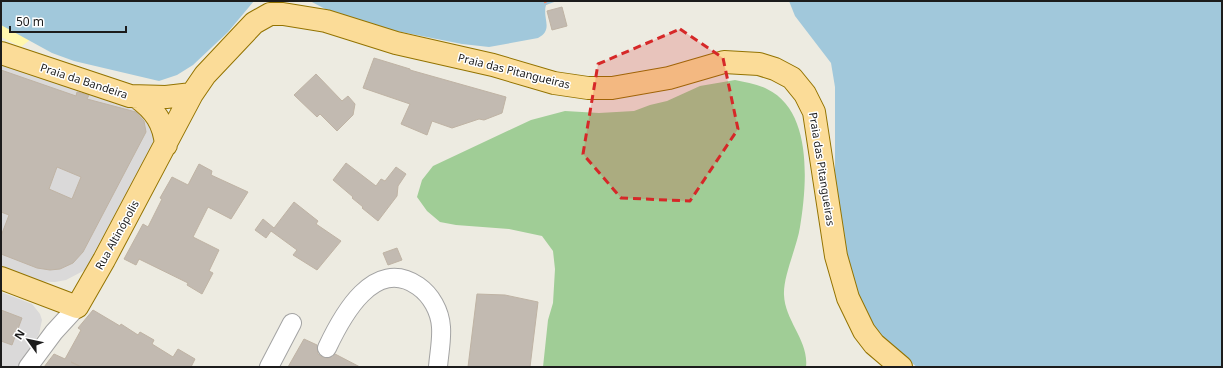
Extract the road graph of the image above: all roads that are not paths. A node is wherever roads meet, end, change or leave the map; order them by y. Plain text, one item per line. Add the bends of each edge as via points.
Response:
1 (1, 53) edge
2 (192, 94) junction
3 (137, 97) junction
4 (166, 145) junction
5 (1, 278) edge
6 (77, 306) junction
7 (292, 323) dead end
8 (327, 348) dead end
9 (28, 367) edge
10 (269, 367) edge
11 (438, 367) edge
12 (902, 367) edge

1 - 3 main road, Praia da Bandeira
2 - 3 main road, Praia da Bandeira
2 - 4 main road, Rua Altinópolis
2 - 12 main road, Praia das Pitangueiras via 205,75 239,38 254,23 270,14 326,21 396,43 492,65 554,83 588,88 612,88 662,80 724,62 775,69 792,78 805,94 814,112 836,256 848,298 864,331 874,344
3 - 4 main road via 160,119
4 - 6 main road, Rua Altinópolis
5 - 6 main road
6 - 9 street, Rua Altinópolis
7 - 10 street
8 - 11 street via 336,328 360,295 371,285 384,280 399,279 410,281 425,291 436,306 441,328

